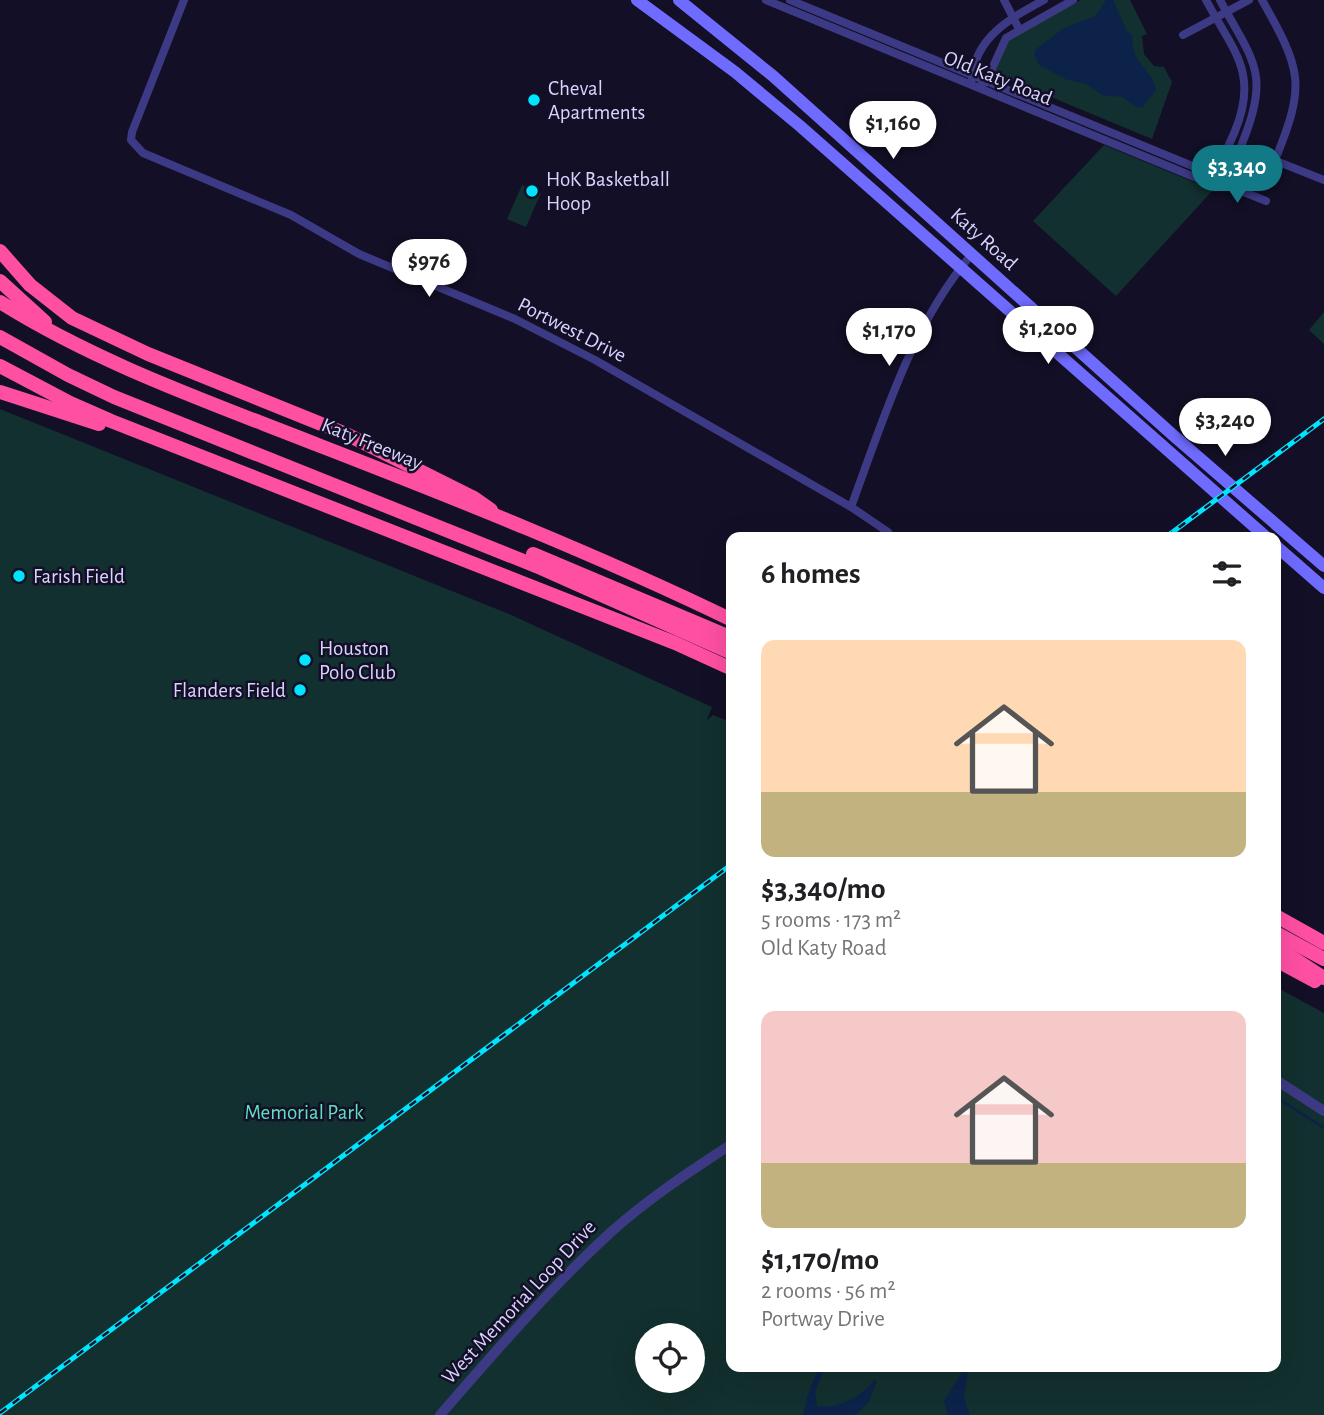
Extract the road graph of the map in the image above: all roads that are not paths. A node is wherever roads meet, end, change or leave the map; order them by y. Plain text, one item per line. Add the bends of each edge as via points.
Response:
1 (184, 0) edge
2 (637, 0) edge
3 (679, 0) edge
4 (766, 0) edge
5 (790, 0) edge
6 (1004, 0) edge
7 (1044, 0) edge
8 (1073, 0) edge
9 (1206, 0) edge
10 (1220, 0) edge
11 (1249, 0) edge
12 (1262, 0) edge
13 (1226, 12) junction
14 (1013, 16) junction
15 (832, 18) junction
16 (1215, 18) junction
17 (829, 27) junction
18 (1019, 29) junction
19 (1183, 35) dead end
20 (971, 76) junction
21 (986, 82) junction
22 (975, 88) junction
23 (1234, 133) junction
24 (1100, 134) junction
25 (1242, 142) junction
26 (1275, 160) junction
27 (1324, 180) edge
28 (1219, 182) junction
29 (1266, 201) dead end
30 (2, 251) edge
31 (971, 254) junction
32 (961, 267) junction
33 (996, 276) junction
34 (0, 281) edge
35 (986, 289) junction
36 (0, 302) edge
37 (0, 311) edge
38 (0, 329) edge
39 (0, 337) edge
40 (1082, 352) junction
41 (106, 360) junction
42 (0, 366) edge
43 (1073, 366) junction
44 (0, 392) edge
45 (246, 475) junction
46 (851, 507) junction
47 (512, 525) junction
48 (888, 532) edge
49 (1260, 532) edge
50 (1281, 549) edge
51 (1324, 566) edge
52 (1324, 588) edge
53 (726, 617) edge
54 (726, 635) edge
55 (726, 650) edge
56 (726, 665) edge
57 (1281, 919) edge
58 (1281, 936) edge
59 (1324, 943) edge
60 (1281, 950) edge
61 (1324, 959) edge
62 (1281, 963) edge
63 (1324, 978) edge
64 (1324, 986) edge
65 (1281, 1083) edge
66 (1324, 1111) edge
67 (726, 1148) edge
68 (440, 1415) edge

1 - 46 street, Portwest Drive via 132,132 131,140 143,153 291,215 359,254 519,321 600,362
2 - 32 main road, Katy Road via 746,81
3 - 31 main road, Katy Road via 773,76
4 - 17 street, Old Katy Road
5 - 15 street, Old Katy Road
6 - 14 street
7 - 14 street
8 - 18 street
9 - 16 street
10 - 13 street
11 - 13 street
12 - 26 street via 1286,42 1297,79 1292,116
13 - 16 street
13 - 25 street via 1252,61 1257,82 1256,109
14 - 18 street
14 - 20 street via 988,37
15 - 17 street
15 - 20 street, Old Katy Road
16 - 19 street
16 - 23 street via 1245,78 1245,101
17 - 22 street, Old Katy Road
18 - 21 street via 1001,46
20 - 21 street, Old Katy Road
20 - 22 street
21 - 22 street
21 - 24 street, Old Katy Road
22 - 24 street, Old Katy Road
23 - 25 street
23 - 28 street via 1218,169
24 - 28 street, Old Katy Road via 1202,170
25 - 26 street
25 - 28 street via 1229,173
26 - 27 street
28 - 29 street, Old Katy Road
30 - 47 highway via 30,285 72,318 148,354 346,434 474,498
31 - 32 street
31 - 33 main road, Katy Road
32 - 35 main road, Katy Road
32 - 46 street via 936,300 908,360
33 - 35 main road
33 - 40 main road, Katy Road
34 - 41 highway via 54,329
35 - 43 main road, Katy Road
36 - 41 highway, Katy Freeway
37 - 41 highway
38 - 54 highway via 119,390
39 - 55 highway via 114,397 565,578
40 - 43 main road
40 - 51 main road, Katy Road
41 - 47 highway, Katy Freeway
42 - 45 highway via 70,403
43 - 49 main road, Katy Road
44 - 45 highway
45 - 56 highway
46 - 48 street, Portwest Drive
47 - 53 highway, Katy Freeway
50 - 52 main road
57 - 59 highway
58 - 61 highway
60 - 63 highway
62 - 64 highway
65 - 66 street
67 - 68 street, West Memorial Loop Drive via 612,1231 524,1319

